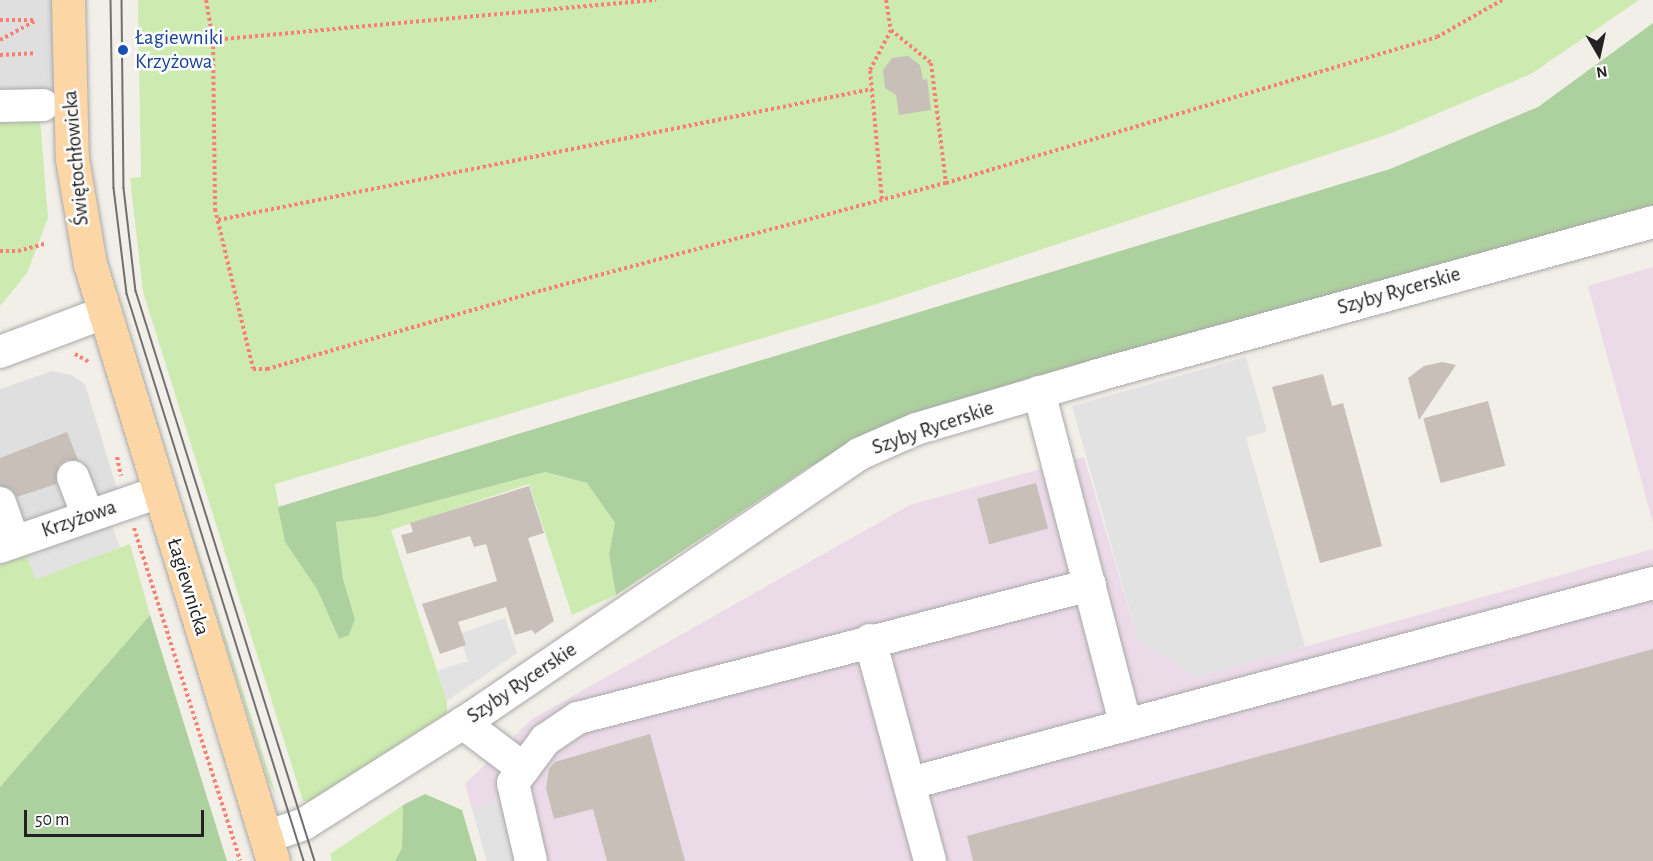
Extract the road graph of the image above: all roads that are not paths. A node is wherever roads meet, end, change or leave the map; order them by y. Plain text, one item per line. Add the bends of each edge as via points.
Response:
1 (68, 0) edge
2 (43, 105) dead end
3 (0, 106) edge
4 (1653, 222) edge
5 (103, 313) junction
6 (0, 352) edge
7 (1039, 392) junction
8 (73, 477) dead end
9 (159, 492) junction
10 (0, 503) edge
11 (88, 516) junction
12 (7, 545) edge
13 (1653, 583) edge
14 (1090, 585) junction
15 (870, 640) junction
16 (463, 723) junction
17 (1126, 725) junction
18 (524, 769) junction
19 (926, 779) dead end
20 (270, 849) edge
21 (531, 861) edge
22 (930, 861) edge

1 - 5 main road, Świętochłowicka via 74,170 79,214
2 - 3 street
4 - 7 street, Szyby Rycerskie
5 - 6 street
5 - 9 main road, Łagiewnicka
7 - 14 street
7 - 16 street, Szyby Rycerskie via 916,429 859,454
8 - 11 street
9 - 11 street, Krzyżowa via 128,515
9 - 20 main road, Łagiewnicka
10 - 12 street
11 - 12 street, Krzyżowa
13 - 17 street
14 - 15 street
14 - 17 street
15 - 18 street via 578,718 545,740
15 - 22 street
16 - 18 street
16 - 20 street, Szyby Rycerskie
17 - 19 street
18 - 21 street via 513,783

